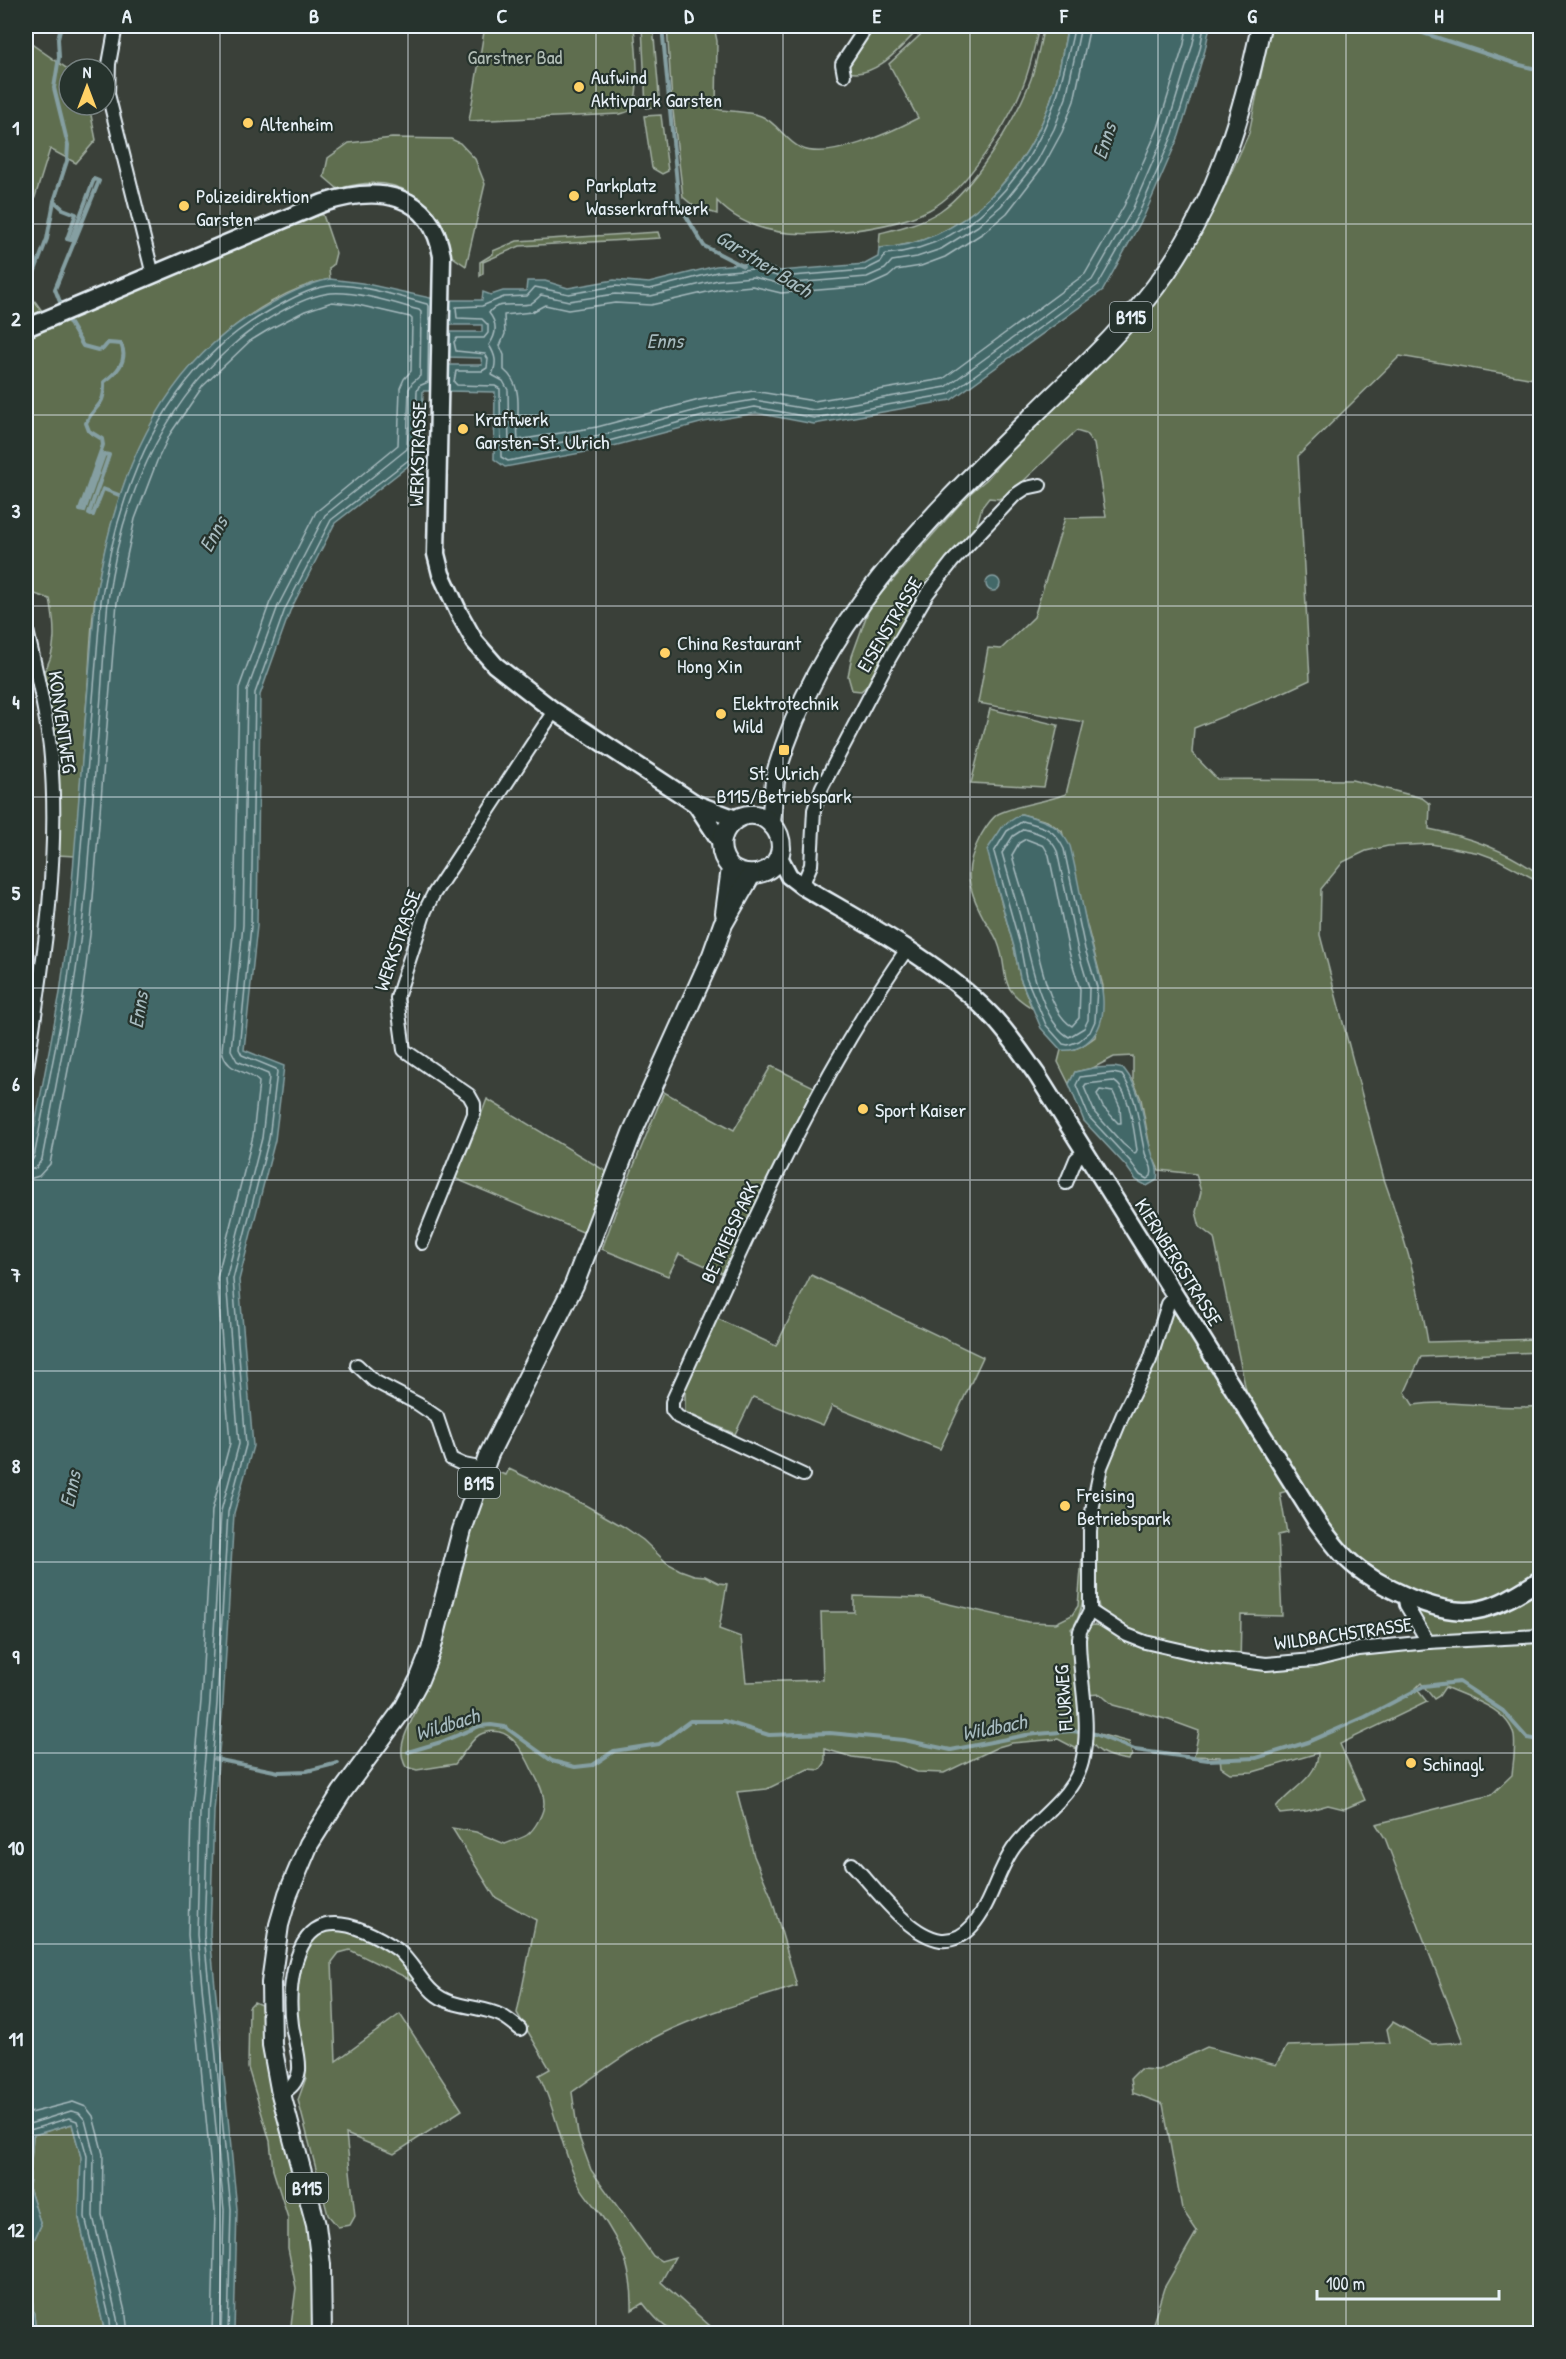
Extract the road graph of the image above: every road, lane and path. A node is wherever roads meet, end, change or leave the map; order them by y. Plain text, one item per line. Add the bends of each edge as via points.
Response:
1 (116, 26) edge
2 (867, 26) edge
3 (1261, 26) edge
4 (844, 75) dead end
5 (153, 275) junction
6 (26, 328) edge
7 (1040, 485) dead end
8 (26, 626) edge
9 (554, 711) junction
10 (777, 773) junction
11 (696, 804) junction
12 (743, 817) junction
13 (771, 823) junction
14 (721, 842) junction
15 (778, 857) junction
16 (731, 868) junction
17 (758, 874) junction
18 (795, 881) junction
19 (723, 924) junction
20 (907, 948) junction
21 (26, 1074) edge
22 (1085, 1151) junction
23 (1066, 1183) dead end
24 (422, 1243) dead end
25 (1176, 1296) junction
26 (357, 1365) dead end
27 (484, 1469) junction
28 (803, 1475) dead end
29 (1540, 1580) edge
30 (1404, 1594) junction
31 (1090, 1611) junction
32 (1540, 1636) edge
33 (1428, 1642) junction
34 (852, 1864) dead end
35 (520, 2029) dead end
36 (281, 2094) junction
37 (322, 2334) edge

1 - 5 street via 108,94
2 - 4 street via 842,64
3 - 10 main road, B115 via 1239,121 1224,163 1208,200 1167,270 1111,340 928,520 873,586 813,683
5 - 6 street, WERKSTRASSE
5 - 9 street, WERKSTRASSE via 346,196 364,193 396,197 422,213 433,225 443,262 437,501 441,574 467,629 495,665
7 - 18 street, EISENSTRASSE via 1020,491 1004,506 941,576 912,618 822,787 814,810 811,865
8 - 21 street, KONVENTWEG via 47,723 53,869 48,930
9 - 11 street, WERKSTRASSE
9 - 24 street, WERKSTRASSE via 433,895 397,998 404,1050 469,1095 474,1104 474,1114
10 - 12 main road, B115
10 - 13 main road, B115
11 - 12 street, WERKSTRASSE
11 - 14 street, WERKSTRASSE
12 - 13 main road via 758,816
12 - 14 main road, B115 via 726,829
13 - 15 main road, B115 via 779,835
14 - 16 main road, B115 via 723,856
15 - 17 main road, B115
15 - 18 street, KIERNBERGSTRASSE
16 - 17 main road
16 - 19 main road, B115
17 - 18 street, KIERNBERGSTRASSE
17 - 19 main road, B115
18 - 20 street, KIERNBERGSTRASSE
19 - 27 main road, B115 via 632,1133 574,1285
20 - 22 street, KIERNBERGSTRASSE via 966,992 1005,1031
20 - 28 street, BETRIEBSPARK via 804,1118 672,1402 678,1417
22 - 23 street via 1076,1159
22 - 25 street, KIERNBERGSTRASSE
25 - 30 street, KIERNBERGSTRASSE via 1334,1545 1363,1573
25 - 31 street, FLURWEG via 1168,1304 1150,1360 1108,1447 1096,1486 1089,1554
26 - 27 street via 374,1382 437,1417 451,1459
27 - 36 main road, B115 via 462,1530 431,1650 419,1680 404,1708 324,1819 288,1894 279,1924 271,1983 272,2045
29 - 30 street, KIERNBERGSTRASSE via 1497,1604 1468,1611 1436,1606
30 - 33 street via 1406,1605
31 - 33 street, WILDBACHSTRASSE via 1126,1635 1145,1642 1257,1663 1306,1661 1359,1649
31 - 34 street, FLURWEG via 1079,1639 1085,1722 1079,1774 1004,1862 977,1920 961,1936 940,1940 918,1930 892,1908
32 - 33 street, WILDBACHSTRASSE
35 - 36 street via 500,2015 445,2000 433,1992 398,1951 380,1940 349,1926 320,1927 304,1940 297,1957 292,2024 299,2068 293,2087
36 - 37 main road, B115 via 316,2225

